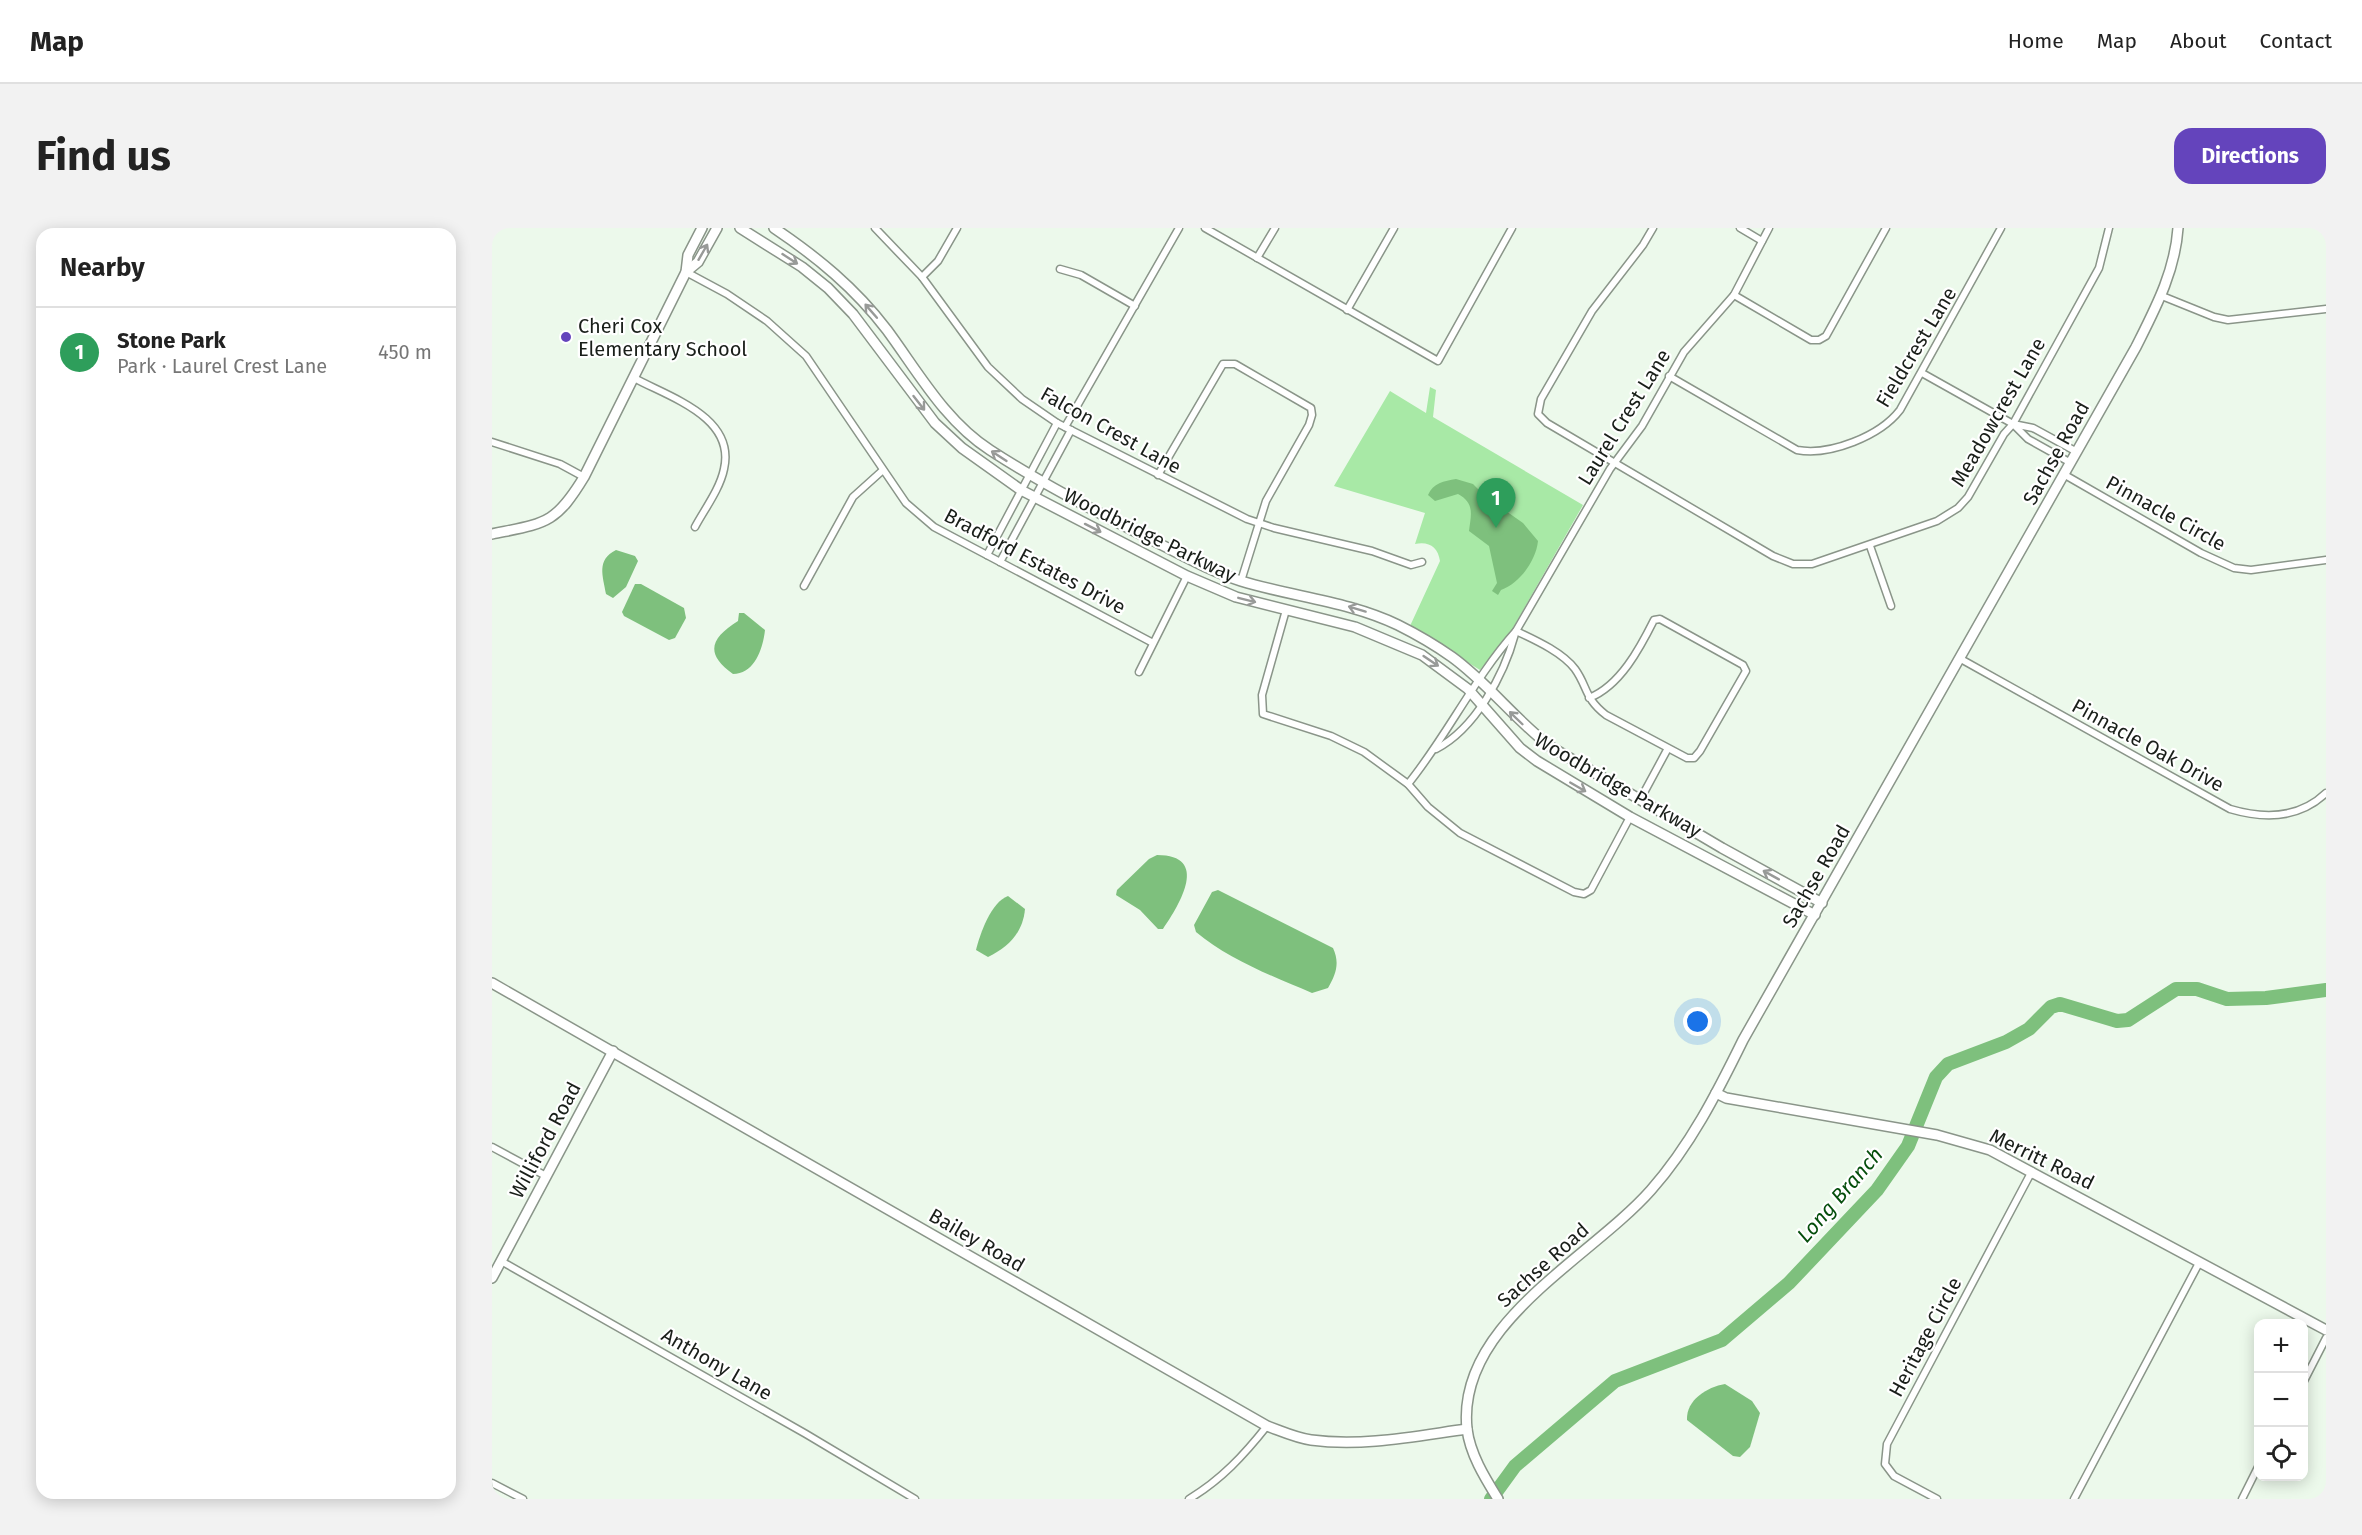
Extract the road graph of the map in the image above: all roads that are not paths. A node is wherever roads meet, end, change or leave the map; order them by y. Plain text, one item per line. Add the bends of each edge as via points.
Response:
1 (702, 228) edge
2 (717, 228) edge
3 (740, 228) edge
4 (774, 228) edge
5 (874, 228) edge
6 (957, 228) edge
7 (1179, 228) edge
8 (1205, 228) edge
9 (1275, 228) edge
10 (1394, 228) edge
11 (1512, 228) edge
12 (1653, 228) edge
13 (1740, 228) edge
14 (1769, 228) edge
15 (1886, 228) edge
16 (2001, 228) edge
17 (2109, 228) edge
18 (2178, 228) edge
19 (1762, 241) junction
20 (1257, 258) junction
21 (1060, 269) dead end
22 (686, 272) junction
23 (921, 277) junction
24 (1734, 295) junction
25 (2162, 296) junction
26 (1135, 306) junction
27 (2326, 309) edge
28 (1347, 310) junction
29 (1922, 373) junction
30 (1669, 376) junction
31 (634, 378) junction
32 (1058, 423) junction
33 (2013, 424) junction
34 (1068, 428) junction
35 (492, 442) edge
36 (2077, 452) junction
37 (1615, 463) junction
38 (2072, 463) junction
39 (883, 470) junction
40 (1028, 475) junction
41 (1158, 475) junction
42 (2065, 475) junction
43 (584, 477) junction
44 (1042, 482) junction
45 (1021, 490) junction
46 (1033, 497) junction
47 (1260, 523) junction
48 (695, 527) dead end
49 (492, 534) edge
50 (1870, 546) junction
51 (987, 555) junction
52 (2326, 560) edge
53 (1422, 561) dead end
54 (1000, 562) junction
55 (1187, 576) junction
56 (1241, 581) junction
57 (804, 586) dead end
58 (1891, 606) dead end
59 (1286, 610) junction
60 (1516, 631) junction
61 (1153, 643) junction
62 (1959, 658) junction
63 (1138, 672) dead end
64 (1479, 681) junction
65 (1489, 691) junction
66 (1471, 693) junction
67 (1589, 698) junction
68 (1481, 704) junction
69 (1436, 750) junction
70 (1667, 750) junction
71 (1408, 784) junction
72 (2326, 793) edge
73 (1640, 800) junction
74 (1630, 817) junction
75 (1822, 903) junction
76 (1815, 915) junction
77 (492, 983) edge
78 (613, 1051) junction
79 (1716, 1093) junction
80 (492, 1147) edge
81 (2032, 1172) junction
82 (546, 1176) junction
83 (501, 1261) junction
84 (2199, 1263) junction
85 (492, 1278) edge
86 (2326, 1330) edge
87 (2326, 1338) edge
88 (2308, 1373) edge
89 (1267, 1426) junction
90 (1467, 1429) junction
91 (2254, 1476) edge
92 (492, 1483) edge
93 (523, 1499) edge
94 (915, 1499) edge
95 (1189, 1499) edge
96 (1498, 1499) edge
97 (1937, 1499) edge
98 (2074, 1499) edge
99 (2242, 1499) edge

1 - 22 main road via 688,255
22 -> 2 main road via 698,262
3 -> 45 main road, Woodbridge Parkway via 828,288 853,314 935,423 962,448
40 -> 4 main road, Woodbridge Parkway via 986,448 956,421 849,286 819,258
5 - 23 street, Falcon Crest Lane
6 - 23 street via 938,261
7 - 26 street
8 - 20 street
9 - 20 street
10 - 28 street
11 - 28 street via 1437,361
12 - 37 street, Meadowcrest Lane via 1592,311 1541,399 1538,414
13 - 19 street
14 - 19 street, Laurel Crest Lane
15 - 24 street via 1826,336 1820,340 1811,340
16 - 29 street, Fieldcrest Lane
17 - 33 street, Meadowcrest Lane via 2099,268
18 - 25 main road, Sachse Road
19 - 24 street, Laurel Crest Lane
20 - 28 street
21 - 26 street via 1081,275
22 - 31 main road
22 - 39 street, Bradford Estates Drive via 767,321 806,356
23 - 32 street, Falcon Crest Lane via 988,367 1022,399
24 - 30 street, Laurel Crest Lane via 1684,352
25 - 27 street via 2228,320
25 - 36 main road, Sachse Road
26 - 34 street
29 - 30 street, Fieldcrest Lane via 1890,423 1875,433 1811,453 1797,450
29 - 33 street
30 - 37 street, Laurel Crest Lane via 1642,426
31 - 43 main road
31 - 48 street via 697,410 716,427 724,447 724,469
32 - 34 street, Falcon Crest Lane
32 - 40 street
33 - 36 street via 2033,428
33 - 38 street via 2028,439
33 - 50 street, Meadowcrest Lane via 1958,508 1937,521
34 - 41 street, Falcon Crest Lane
34 - 44 street
35 - 43 street via 560,464
36 - 38 main road, Sachse Road
37 - 50 street, Meadowcrest Lane via 1793,564 1812,564
37 - 60 street, Laurel Crest Lane
38 - 42 main road, Sachse Road
39 - 51 street, Bradford Estates Drive via 906,503 934,527
39 - 57 street via 853,497
40 - 44 main road, Woodbridge Parkway
40 - 45 street
41 - 47 street, Falcon Crest Lane
41 - 47 street via 1220,368 1228,362 1235,364 1302,401 1312,411 1309,425 1266,501
42 - 52 street, Pinnacle Circle via 2193,549 2234,568 2260,569
42 - 62 main road, Sachse Road
43 - 49 main road via 557,515 540,525
44 - 46 street
44 - 56 main road, Woodbridge Parkway via 1206,567
45 - 46 main road, Woodbridge Parkway
45 - 51 street
46 - 54 street
46 -> 55 main road, Woodbridge Parkway
47 - 53 street, Falcon Crest Lane via 1354,546 1411,565
47 - 56 street
50 - 58 street
51 - 54 street, Bradford Estates Drive
54 - 61 street, Bradford Estates Drive
55 -> 59 main road, Woodbridge Parkway via 1236,597
55 - 61 street
64 -> 56 main road, Woodbridge Parkway via 1453,657 1376,615
59 -> 66 main road, Woodbridge Parkway via 1392,641 1422,655
59 - 71 street via 1262,696 1263,714 1346,742
60 - 64 street, Laurel Crest Lane
60 - 65 street, Laurel Crest Lane via 1508,659
60 - 67 street via 1568,662
61 - 63 street
62 - 72 street, Pinnacle Oak Drive via 2230,809 2254,816 2280,815 2308,805
62 - 75 main road, Sachse Road
64 - 65 main road, Woodbridge Parkway
64 - 66 street, Laurel Crest Lane
65 - 68 street, Laurel Crest Lane
73 -> 65 main road, Woodbridge Parkway via 1545,742
66 - 68 main road, Woodbridge Parkway
66 - 69 street, Laurel Crest Lane via 1442,734
67 - 70 street via 1606,715
67 - 70 street via 1610,686 1654,620 1668,623 1743,665 1743,678 1700,752 1687,758
68 - 69 street, Laurel Crest Lane via 1451,742
68 -> 74 main road, Woodbridge Parkway via 1528,755
69 - 71 street
70 - 73 street
71 - 74 street via 1428,807 1460,833 1579,894 1591,890
75 -> 73 main road, Woodbridge Parkway
74 - 76 main road, Woodbridge Parkway
75 - 76 main road, Sachse Road
76 - 79 main road, Sachse Road
77 - 78 main road, Bailey Road
78 - 82 main road, Williford Road
78 - 89 main road, Bailey Road
79 - 81 main road, Merritt Road via 1726,1098 1937,1134 1989,1150
79 - 90 main road, Sachse Road via 1698,1127 1652,1188 1491,1340 1476,1365
80 - 82 street
81 - 84 main road, Merritt Road
81 - 97 street, Heritage Circle via 1887,1444 1885,1464 1894,1476
82 - 83 main road, Williford Road
83 - 85 main road, Williford Road
83 - 94 street, Anthony Lane
84 - 86 main road, Merritt Road
84 - 98 street
87 - 88 street
89 - 90 main road, Bailey Road via 1309,1440 1345,1442
89 - 95 street via 1217,1481
90 - 96 main road, Sachse Road via 1480,1469
91 - 99 street
92 - 93 street

